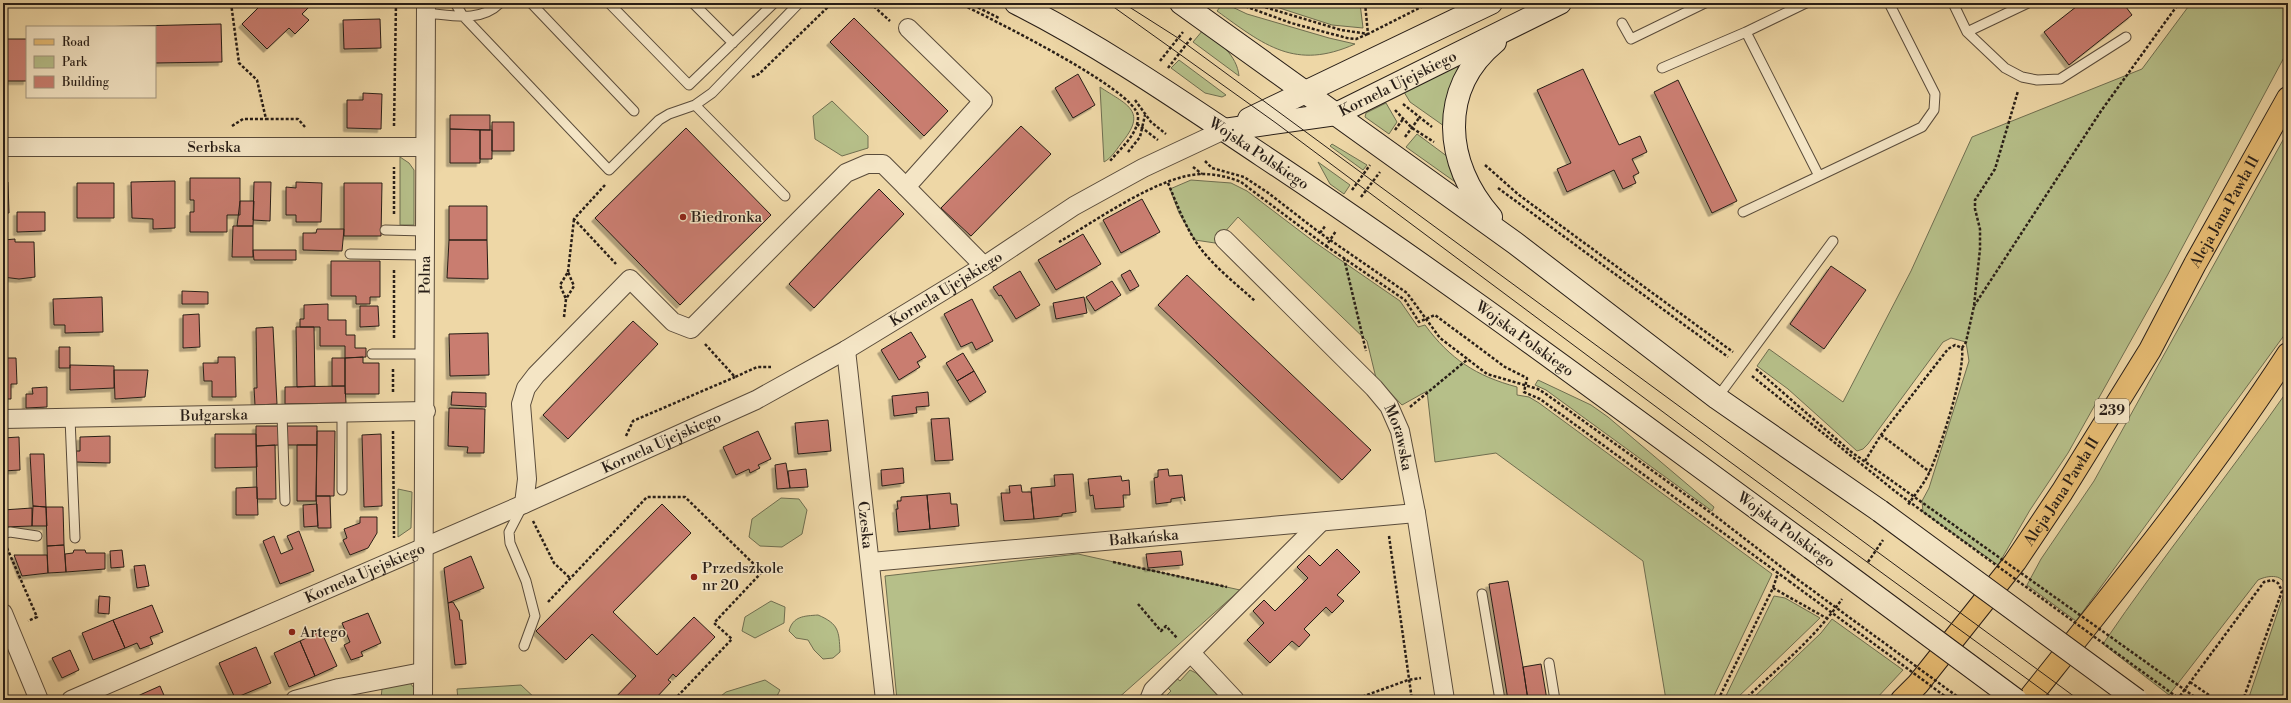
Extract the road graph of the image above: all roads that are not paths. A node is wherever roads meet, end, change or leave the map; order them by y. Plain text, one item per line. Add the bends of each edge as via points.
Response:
1 (455, 3) edge
2 (500, 3) edge
3 (531, 3) edge
4 (609, 3) edge
5 (694, 3) edge
6 (774, 3) edge
7 (799, 3) edge
8 (1016, 3) edge
9 (1491, 3) edge
10 (1705, 3) edge
11 (1806, 3) edge
12 (1889, 3) edge
13 (1953, 3) edge
14 (2028, 3) edge
15 (1571, 5) edge
16 (426, 8) edge
17 (1194, 12) edge
18 (463, 16) junction
19 (1519, 22) junction
20 (1622, 23) dead end
21 (908, 28) road end
22 (1746, 32) junction
23 (1968, 32) junction
24 (2126, 37) dead end
25 (733, 43) junction
26 (1662, 68) dead end
27 (1306, 92) junction
28 (2288, 98) edge
29 (695, 105) junction
30 (634, 111) dead end
31 (1336, 114) junction
32 (1224, 130) junction
33 (424, 147) junction
34 (3, 148) edge
35 (1819, 176) junction
36 (906, 187) junction
37 (785, 196) dead end
38 (1743, 212) dead end
39 (389, 230) road end
40 (425, 231) junction
41 (1224, 239) dead end
42 (1833, 241) dead end
43 (1515, 243) junction
44 (350, 254) dead end
45 (425, 255) junction
46 (984, 266) junction
47 (846, 350) junction
48 (372, 354) dead end
49 (426, 354) junction
50 (2288, 354) edge
51 (1717, 398) junction
52 (426, 411) junction
53 (342, 413) junction
54 (282, 414) junction
55 (70, 418) junction
56 (3, 419) edge
57 (342, 490) dead end
58 (285, 501) dead end
59 (524, 504) junction
60 (1416, 513) junction
61 (1322, 522) junction
62 (3, 534) edge
63 (37, 536) dead end
64 (75, 538) dead end
65 (424, 548) junction
66 (871, 562) junction
67 (1482, 594) dead end
68 (10, 624) edge
69 (524, 646) dead end
70 (1191, 653) junction
71 (1549, 663) dead end
72 (422, 672) junction
73 (344, 694) edge
74 (38, 700) edge
75 (71, 700) edge
76 (295, 700) edge
77 (423, 700) edge
78 (885, 700) edge
79 (1149, 700) edge
80 (1234, 700) edge
81 (1445, 700) edge
82 (1500, 700) edge
83 (1555, 700) edge
84 (1902, 700) edge
85 (2016, 700) edge
86 (2028, 700) edge
87 (2137, 700) edge

1 - 18 lane
2 - 18 lane via 484,15
3 - 30 lane
4 - 25 lane via 688,85
5 - 25 lane
6 - 25 lane
7 - 29 lane via 712,93
8 - 32 street, Wojska Polskiego via 1048,19 1151,81
9 - 27 street, Kornela Ujejskiego
10 - 20 lane via 1631,39
11 - 22 lane
12 - 35 lane via 1935,94 1934,110 1922,127
13 - 23 lane
14 - 23 lane
15 - 19 street, Kornela Ujejskiego
16 - 18 lane
16 - 33 street, Polna
17 - 27 street
18 - 29 lane via 609,170 659,120
19 - 31 street, Kornela Ujejskiego
19 - 43 street via 1482,53 1464,79 1454,118 1457,151 1474,195
21 - 36 street via 983,101
22 - 26 lane
22 - 35 lane
23 - 24 lane via 2005,68 2022,77 2037,80 2060,79
27 - 31 street
27 - 32 street, Kornela Ujejskiego
28 - 84 main road, Aleja Jana Pawła II / 239 via 2150,350 2062,492 2015,562 1918,684
29 - 37 lane
31 - 32 street, Kornela Ujejskiego
31 - 43 street
32 - 46 street, Kornela Ujejskiego via 1074,206
32 - 85 street, Wojska Polskiego, bridge via 1344,210 1811,548
33 - 34 street, Serbska
33 - 40 street, Polna
35 - 38 lane
36 - 46 street
36 - 59 street via 883,164 867,164 846,173 691,329 673,322 630,279 526,388 522,404 527,479
39 - 40 lane
40 - 45 street, Polna
41 - 60 street, Morawska via 1389,406 1400,431
42 - 51 lane
43 - 51 street
44 - 45 lane
45 - 49 street, Polna
46 - 47 street, Kornela Ujejskiego
47 - 59 street, Kornela Ujejskiego via 756,400
47 - 66 street, Czeska
48 - 49 lane
49 - 52 street, Polna
50 - 86 main road via 2198,484
51 - 87 street, bridge via 1880,511
52 - 53 street, Bułgarska
52 - 65 street, Polna
53 - 54 street, Bułgarska
53 - 57 lane
54 - 55 street, Bułgarska
54 - 58 lane
55 - 56 street, Bułgarska
55 - 64 lane
59 - 65 street, Kornela Ujejskiego
59 - 69 lane via 509,532 510,543 526,581 535,616
60 - 61 street, Bałkańska
60 - 81 street, Morawska
61 - 66 street, Bałkańska
61 - 70 street
62 - 63 lane
65 - 72 street, Polna
65 - 75 street, Kornela Ujejskiego
66 - 78 street, Czeska
67 - 82 lane
68 - 74 street
70 - 79 street via 1153,690
70 - 80 street
71 - 83 lane
72 - 73 street
72 - 77 street, Polna
73 - 76 street

